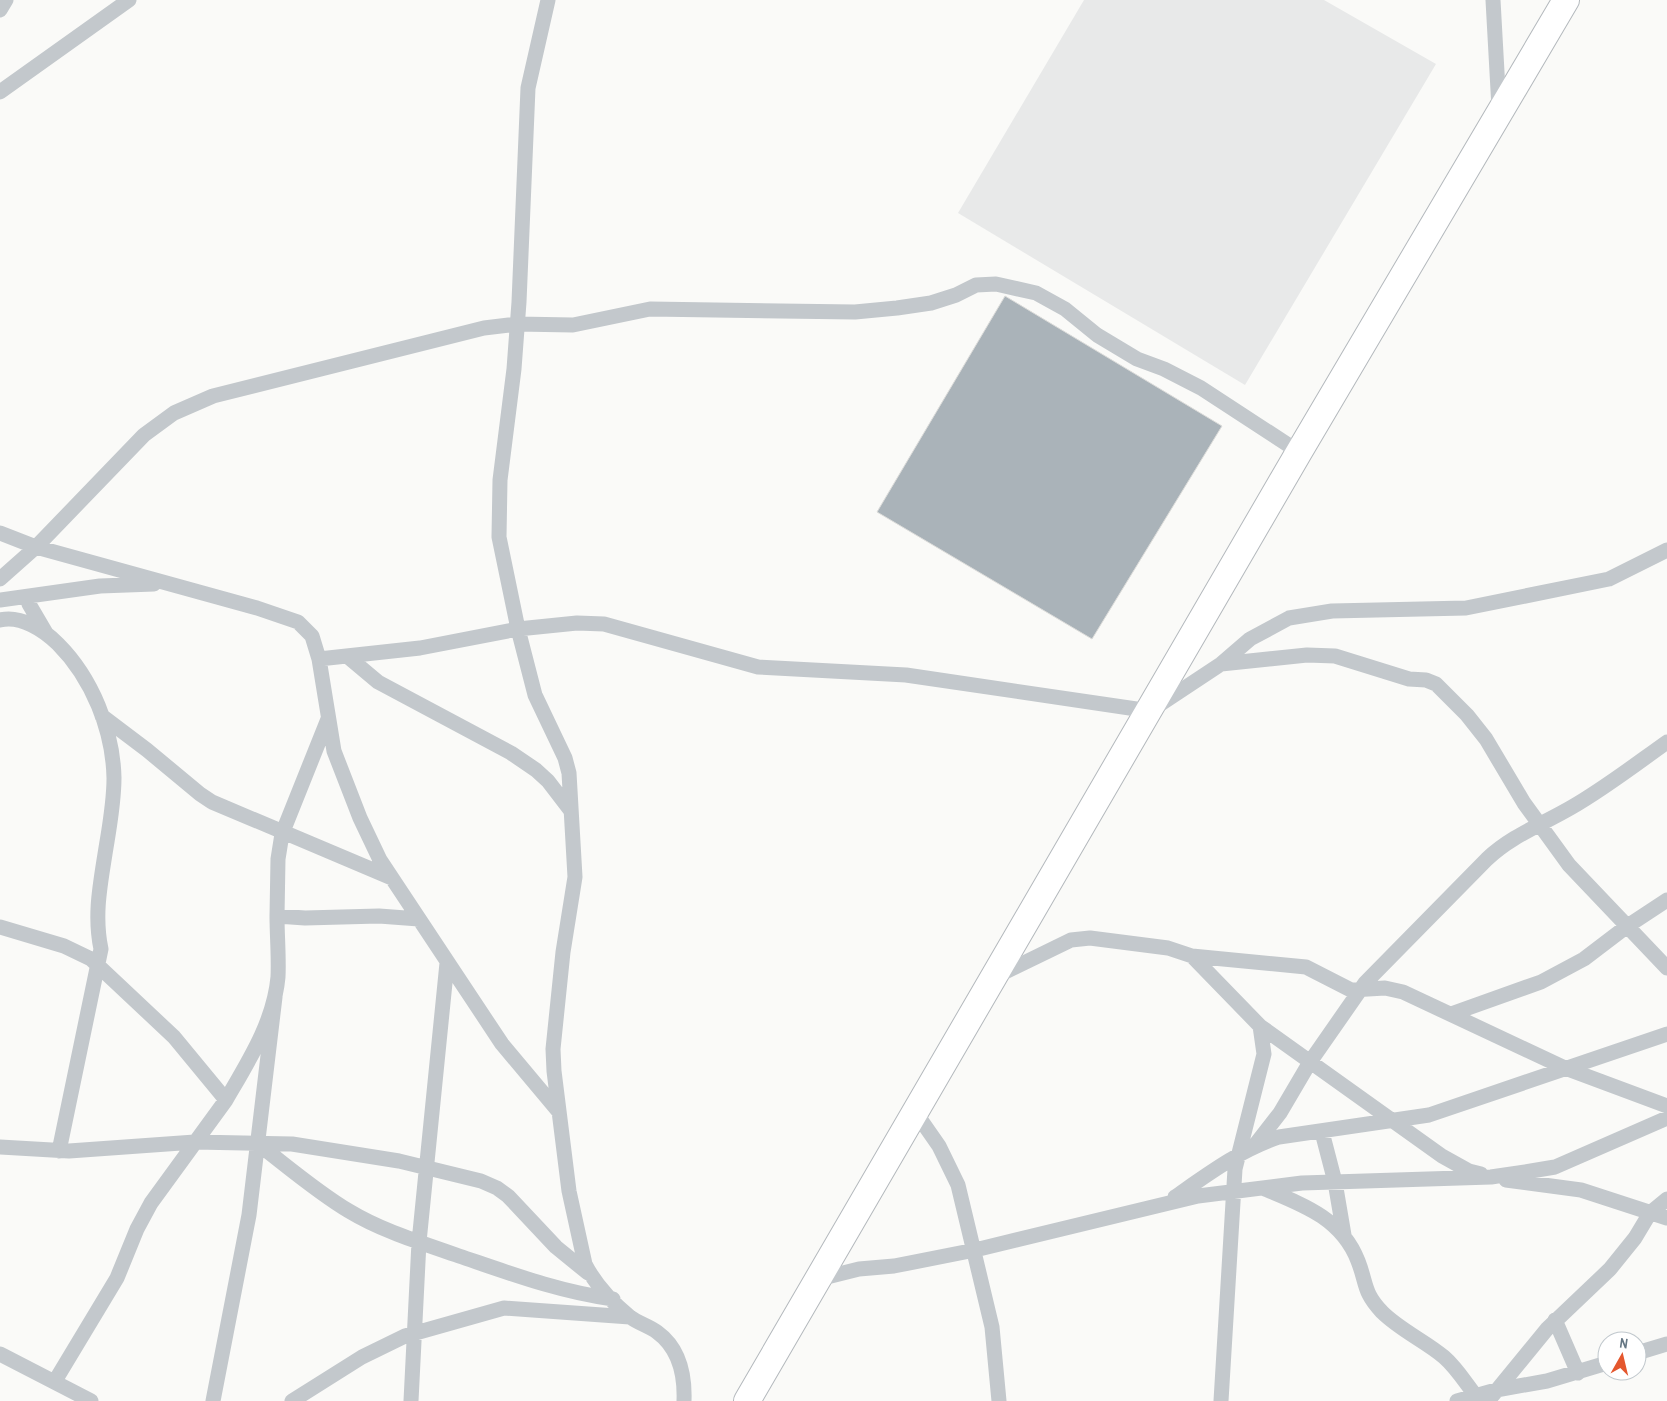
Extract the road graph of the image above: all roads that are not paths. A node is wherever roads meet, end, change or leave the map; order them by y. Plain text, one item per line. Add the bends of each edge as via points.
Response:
1 (6, 0) edge
2 (129, 0) edge
3 (548, 0) edge
4 (1493, 0) edge
5 (1566, 0) edge
6 (0, 10) edge
7 (0, 92) edge
8 (1499, 114) junction
9 (517, 324) junction
10 (1299, 452) junction
11 (0, 533) edge
12 (36, 547) junction
13 (1667, 550) edge
14 (0, 579) edge
15 (168, 584) junction
16 (0, 600) edge
17 (36, 600) junction
18 (2, 620) edge
19 (518, 630) junction
20 (46, 633) junction
21 (347, 656) junction
22 (319, 659) junction
23 (1221, 664) junction
24 (1150, 711) junction
25 (102, 716) junction
26 (328, 718) junction
27 (1667, 742) edge
28 (571, 811) junction
29 (1540, 825) junction
30 (283, 830) junction
31 (392, 878) junction
32 (1667, 900) edge
33 (277, 916) junction
34 (419, 918) junction
35 (0, 927) edge
36 (1626, 927) junction
37 (1192, 956) junction
38 (447, 963) junction
39 (98, 964) junction
40 (1667, 968) edge
41 (996, 976) junction
42 (1360, 990) junction
43 (275, 997) junction
44 (1451, 1014) junction
45 (1260, 1026) junction
46 (1667, 1034) edge
47 (1310, 1062) junction
48 (1566, 1068) junction
49 (226, 1100) junction
50 (1667, 1106) edge
51 (559, 1112) junction
52 (916, 1113) junction
53 (1667, 1118) edge
54 (1393, 1122) junction
55 (1322, 1132) junction
56 (195, 1142) junction
57 (257, 1143) junction
58 (1255, 1145) junction
59 (0, 1147) edge
60 (59, 1151) junction
61 (1237, 1155) junction
62 (426, 1169) junction
63 (1491, 1177) junction
64 (1335, 1182) junction
65 (1263, 1188) junction
66 (1232, 1193) junction
67 (1667, 1199) edge
68 (1167, 1202) junction
69 (1650, 1213) junction
70 (1667, 1218) edge
71 (1344, 1234) junction
72 (419, 1242) junction
73 (975, 1250) junction
74 (591, 1275) junction
75 (819, 1278) junction
76 (613, 1299) junction
77 (630, 1317) junction
78 (1556, 1320) junction
79 (413, 1334) junction
80 (1667, 1344) edge
81 (1647, 1350) edge
82 (0, 1354) edge
83 (1597, 1366) edge
84 (1578, 1373) junction
85 (55, 1381) junction
86 (1485, 1397) edge
87 (91, 1401) edge
88 (213, 1401) edge
89 (292, 1401) edge
90 (411, 1401) edge
91 (684, 1401) edge
92 (747, 1401) edge
93 (999, 1401) edge
94 (1221, 1401) edge
95 (1457, 1401) edge

1 - 6 street
2 - 7 street
3 - 9 street via 528,88
4 - 8 street
5 - 8 highway
8 - 10 highway
9 - 10 street via 573,326 650,309 856,312 931,303 976,285 1016,287 1036,293 1065,309 1097,335 1137,359 1201,388
9 - 12 street via 484,328 340,363 213,396 174,413 144,435
9 - 19 street via 500,480 498,537
10 - 24 highway
11 - 12 street
12 - 14 street
12 - 15 street
13 - 23 street via 1609,579 1466,608 1332,611 1289,618 1250,639
15 - 17 street via 100,586
15 - 22 street via 298,622 312,636
16 - 17 street
17 - 18 street
17 - 20 street
18 - 20 street via 17,620
19 - 21 street via 420,648
19 - 24 street via 577,623 604,624 758,667 906,676
19 - 28 street via 535,696 565,758
20 - 25 street via 66,652
21 - 22 street
21 - 28 street via 378,682 536,770
22 - 26 street
23 - 24 street
23 - 29 street via 1307,654 1335,656 1436,684 1486,739
24 - 41 highway
25 - 30 street via 212,802
25 - 39 street via 107,727 114,777 98,902 101,949
26 - 30 street
26 - 31 street via 334,750 360,818
27 - 29 street via 1590,796
28 - 51 street via 575,877 553,1049
29 - 36 street via 1569,865
29 - 42 street via 1498,848
30 - 31 street
30 - 33 street via 278,859
31 - 34 street
32 - 36 street
33 - 34 street
33 - 43 street via 278,978
34 - 38 street
35 - 39 street via 64,946
36 - 40 street
36 - 44 street via 1584,960 1541,982
37 - 41 street via 1168,948 1090,938 1072,940
37 - 42 street via 1306,967 1337,985
37 - 45 street
38 - 51 street via 502,1044
38 - 62 street
39 - 49 street via 174,1037
39 - 60 street
41 - 52 highway
42 - 44 street via 1385,988 1403,992
42 - 47 street
43 - 49 street via 264,1031
43 - 57 street
44 - 48 street
45 - 47 street
45 - 61 street via 1264,1054
46 - 48 street
47 - 54 street
47 - 58 street via 1280,1113
48 - 50 street
48 - 54 street via 1428,1116
49 - 56 street
51 - 74 street via 569,1191 585,1264
52 - 73 street via 954,1173
52 - 75 highway
53 - 63 street via 1555,1167
54 - 55 street
54 - 63 street via 1442,1156 1469,1171
55 - 58 street via 1279,1137
55 - 64 street
56 - 57 street
56 - 60 street
56 - 85 street via 151,1203 117,1278
57 - 62 street via 314,1146
57 - 72 street via 350,1212
57 - 88 street via 249,1215
58 - 61 street
59 - 60 street
61 - 66 street
61 - 68 street
62 - 72 street
62 - 74 street via 481,1181 497,1188
63 - 64 street
63 - 69 street via 1580,1190
64 - 65 street
64 - 71 street
65 - 66 street
65 - 71 street via 1311,1208
66 - 68 street
66 - 94 street
67 - 69 street
68 - 73 street
69 - 70 street
69 - 78 street via 1610,1269
71 - 86 street via 1353,1248 1373,1301 1384,1313 1446,1359
72 - 76 street via 577,1294
72 - 79 street
73 - 75 street via 894,1266 859,1268
73 - 93 street via 992,1327
74 - 76 street
75 - 92 highway
76 - 77 street
77 - 79 street via 504,1308
77 - 91 street via 670,1343 682,1372
78 - 84 street
78 - 86 street
79 - 89 street via 362,1357
79 - 90 street
80 - 81 street
82 - 85 street
83 - 84 street
84 - 86 street
85 - 87 street
86 - 95 street

